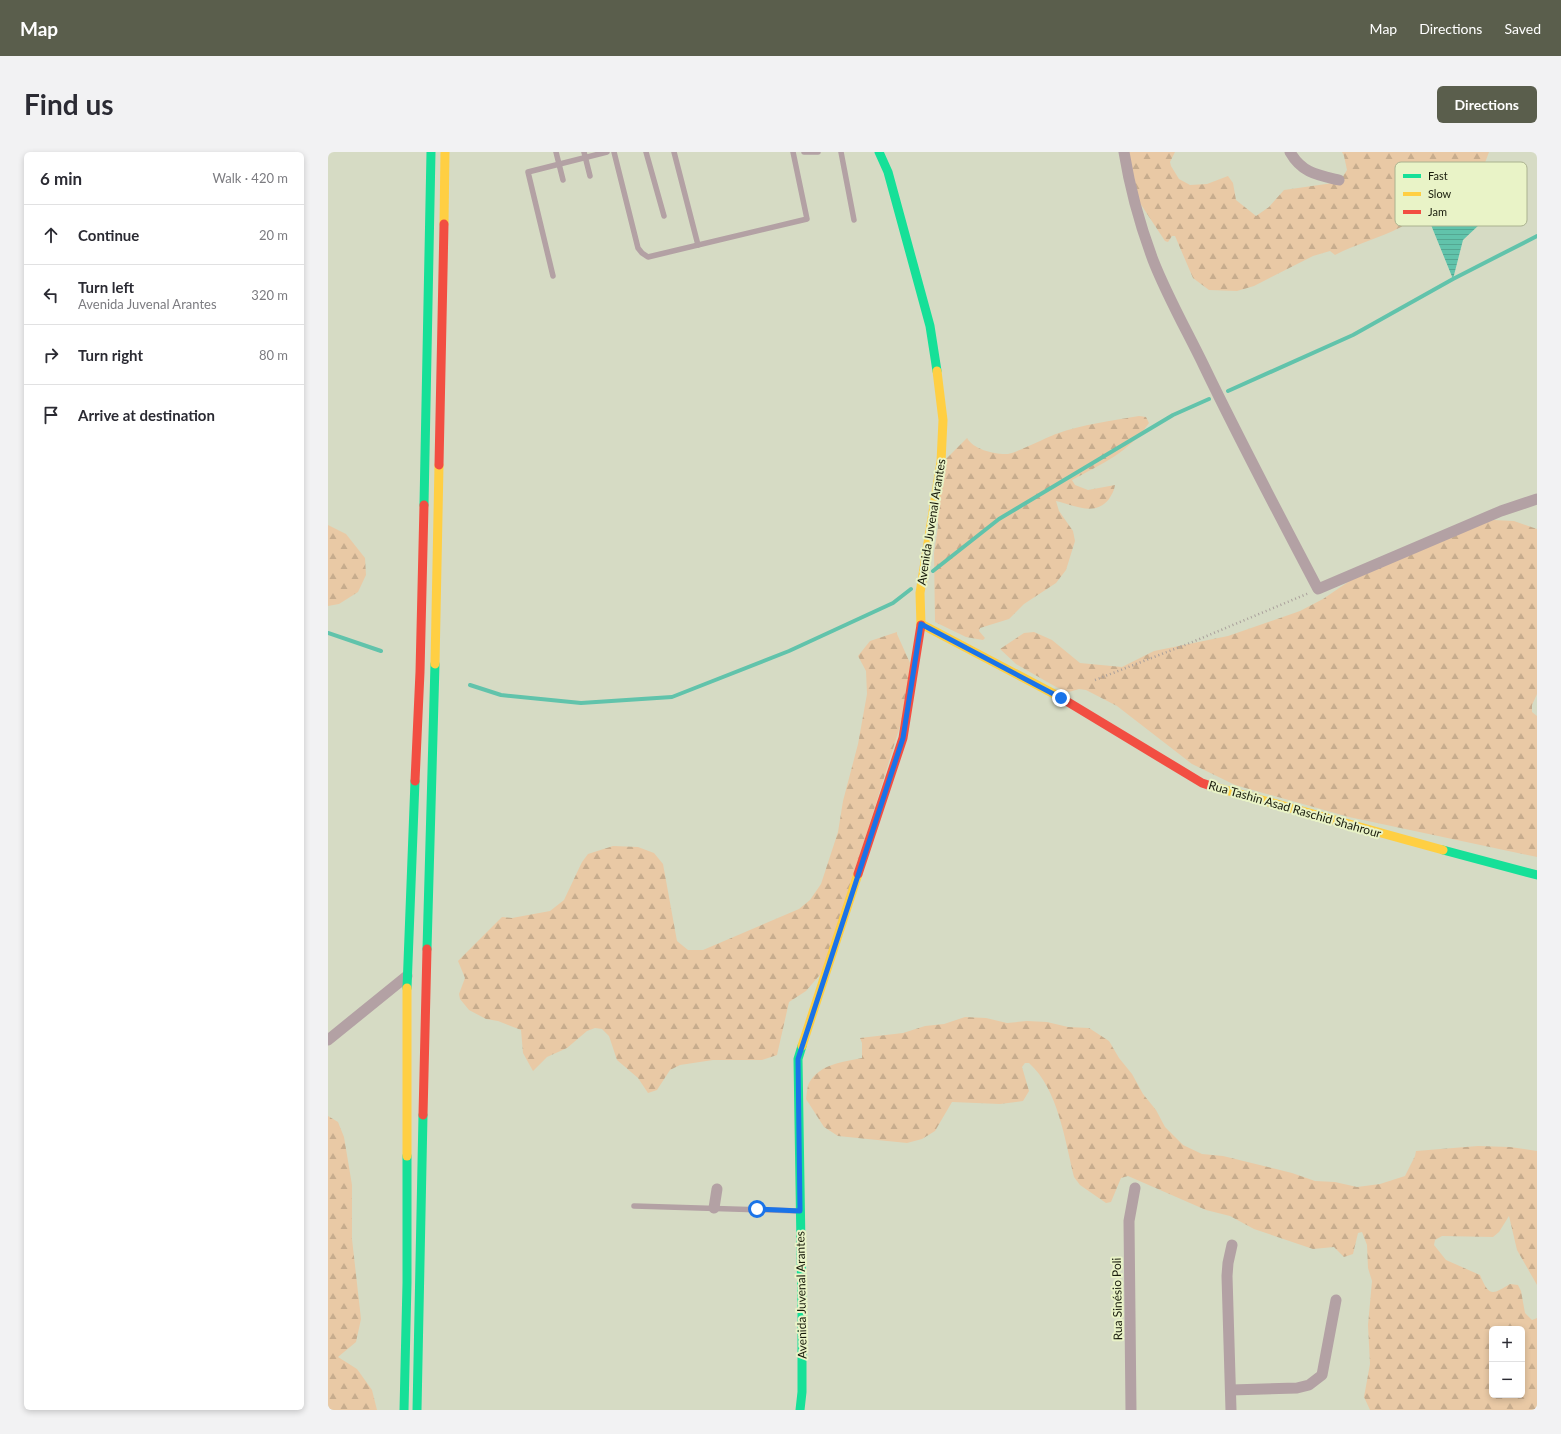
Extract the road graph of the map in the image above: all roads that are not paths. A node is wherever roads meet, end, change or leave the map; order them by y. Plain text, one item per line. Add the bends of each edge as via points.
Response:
1 (431, 152) edge
2 (445, 152) edge
3 (556, 152) edge
4 (607, 152) edge
5 (614, 152) edge
6 (646, 152) edge
7 (674, 152) edge
8 (793, 152) edge
9 (804, 152) edge
10 (818, 152) edge
11 (840, 152) edge
12 (879, 152) edge
13 (1124, 152) edge
14 (1290, 152) edge
15 (585, 155) edge
16 (559, 164) junction
17 (590, 176) dead end
18 (563, 180) dead end
19 (1339, 180) dead end
20 (664, 216) dead end
21 (854, 220) dead end
22 (698, 245) junction
23 (553, 276) dead end
24 (1537, 499) edge
25 (921, 624) junction
26 (1537, 875) edge
27 (407, 976) junction
28 (328, 1040) edge
29 (1135, 1188) dead end
30 (717, 1190) dead end
31 (634, 1206) dead end
32 (714, 1208) junction
33 (800, 1211) junction
34 (1232, 1245) dead end
35 (1336, 1300) dead end
36 (1231, 1390) junction
37 (404, 1410) edge
38 (417, 1410) edge
39 (800, 1410) edge
40 (1131, 1410) edge
41 (1231, 1410) edge

1 - 27 main road via 420,672
2 - 38 main road
3 - 16 lane
4 - 15 lane
5 - 22 lane via 638,248 642,253 648,257
6 - 20 lane
7 - 22 lane
8 - 22 lane via 807,219
9 - 10 lane
11 - 21 lane
12 - 25 main road, Avenida Juvenal Arantes via 888,172 930,326 943,420 941,462 920,593
13 - 24 street via 1143,230 1168,294 1318,589 1501,511
14 - 19 street via 1296,162 1311,173
15 - 16 lane
15 - 17 lane
16 - 18 lane
16 - 23 lane via 530,171 528,174
25 - 26 main road, Rua Tashin Asad Raschid Shahrour via 1061,698 1202,783
25 - 33 main road, Avenida Juvenal Arantes via 903,738 798,1059
27 - 28 street
27 - 37 main road via 407,1283
29 - 40 street, Rua Sinésio Poli via 1129,1221
30 - 32 street
31 - 32 lane
32 - 33 lane
33 - 39 main road, Avenida Juvenal Arantes
34 - 36 street via 1227,1276
35 - 36 street via 1322,1375 1309,1385 1297,1388
36 - 41 street

